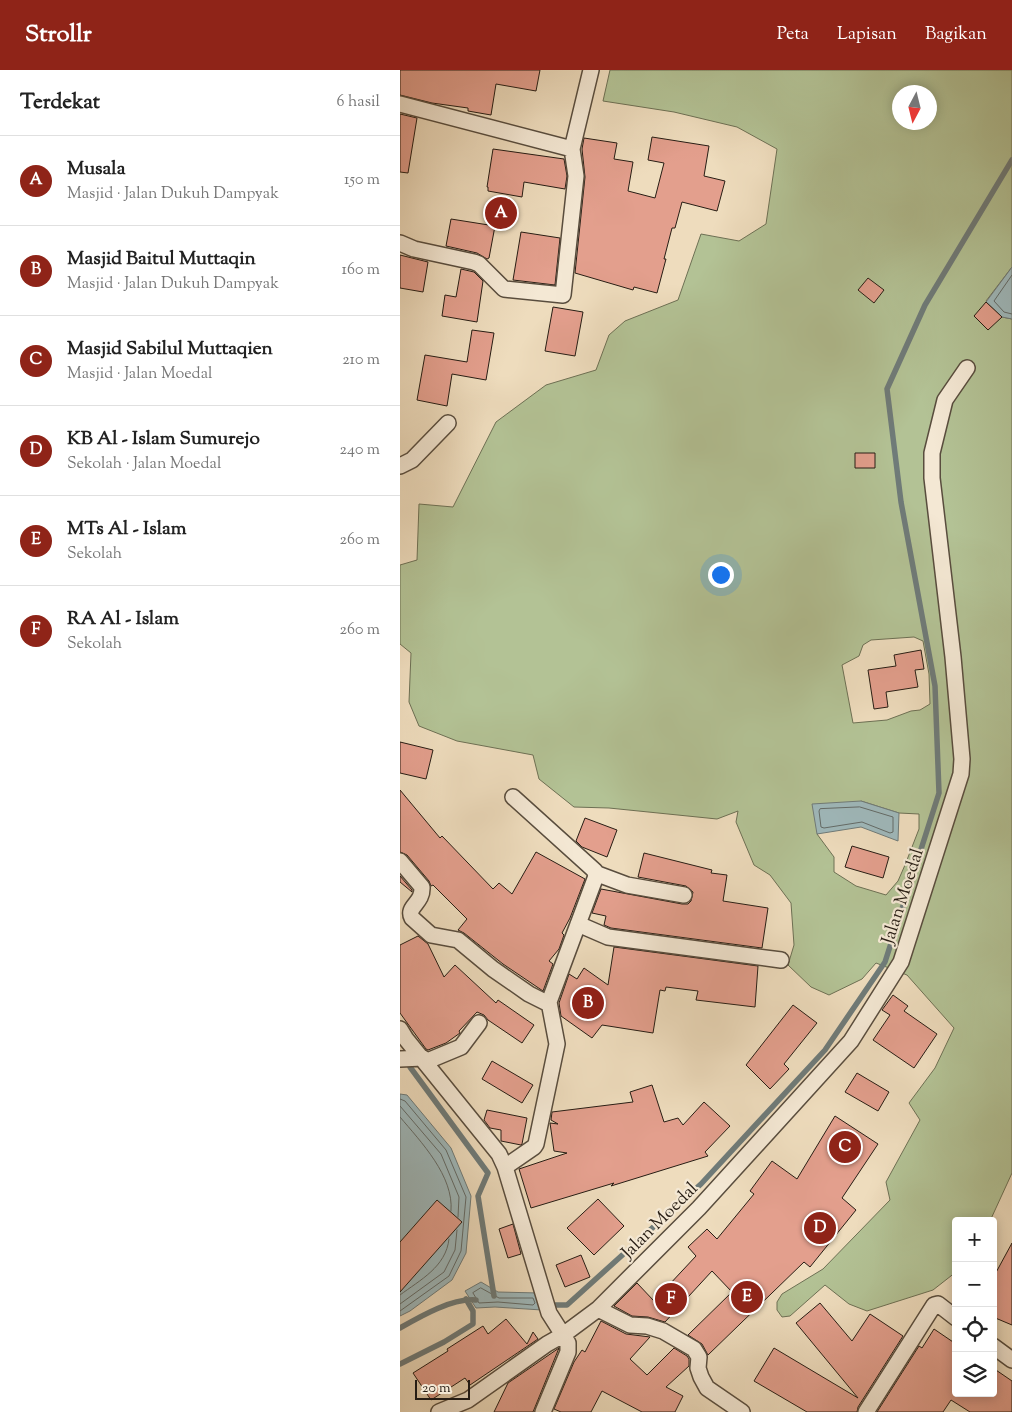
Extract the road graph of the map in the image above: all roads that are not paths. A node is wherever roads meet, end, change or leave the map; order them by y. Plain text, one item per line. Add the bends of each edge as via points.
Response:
1 (591, 70) edge
2 (400, 104) edge
3 (572, 149) junction
4 (400, 243) edge
5 (967, 368) dead end
6 (448, 423) dead end
7 (400, 466) edge
8 (513, 797) dead end
9 (400, 861) edge
10 (595, 873) junction
11 (684, 895) dead end
12 (578, 924) junction
13 (781, 960) dead end
14 (549, 1004) junction
15 (479, 1023) dead end
16 (400, 1029) edge
17 (400, 1059) edge
18 (424, 1060) junction
19 (505, 1167) junction
20 (598, 1309) junction
21 (952, 1315) edge
22 (563, 1335) junction
23 (997, 1349) edge
24 (1012, 1360) edge
25 (439, 1412) edge
26 (543, 1412) edge
27 (742, 1412) edge
28 (866, 1412) edge

1 - 3 street
2 - 3 street
3 - 4 street via 576,176 563,295 504,288 479,264
5 - 20 street, Jalan Moedal via 945,400 932,453 932,478 955,675 961,774 901,962 851,1041 699,1208
6 - 7 street via 412,460
8 - 10 street
9 - 14 street via 422,887 421,898 411,910 412,918 431,935 458,940 492,970
10 - 11 street via 627,885
10 - 12 street via 596,879
12 - 13 street via 608,936
12 - 14 street
14 - 19 street via 557,1044 536,1144
15 - 18 street via 461,1047
16 - 18 street
17 - 18 street
18 - 19 street via 499,1154
19 - 22 street via 548,1313
20 - 22 street, Jalan Moedal
20 - 27 street via 630,1325 663,1331 694,1349 699,1356 698,1368 707,1388
21 - 28 street via 938,1304 934,1305
22 - 25 street, Jalan Moedal via 468,1400
22 - 26 street via 568,1343 568,1352
23 - 24 street

